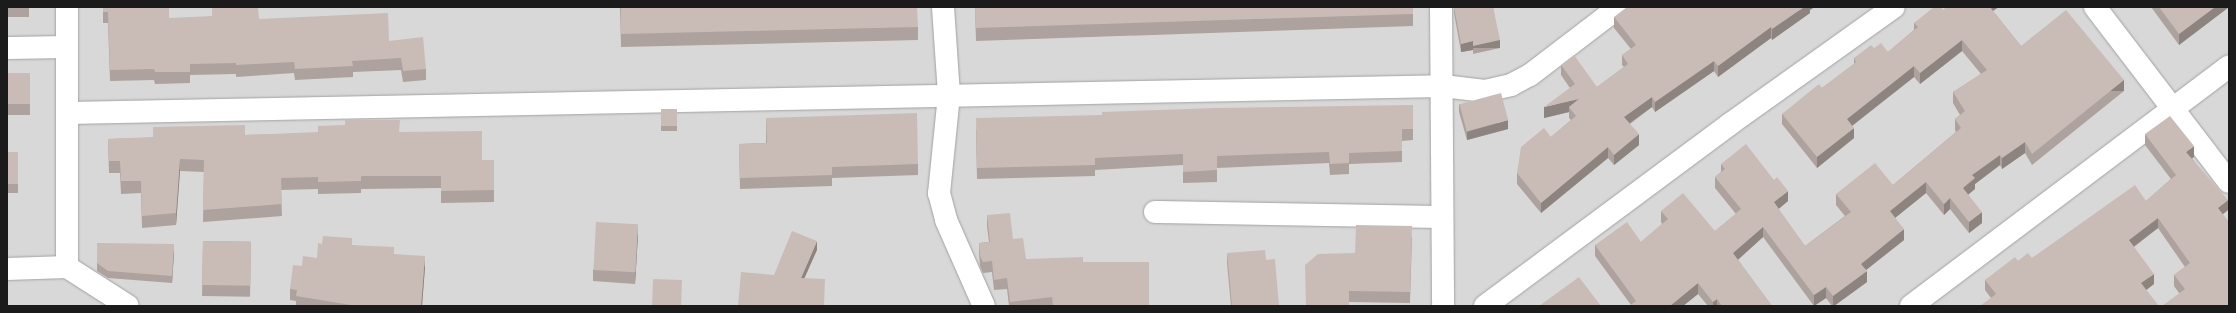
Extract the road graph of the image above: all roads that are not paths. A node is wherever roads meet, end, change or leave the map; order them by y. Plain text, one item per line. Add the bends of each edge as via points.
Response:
1 (67, 7) edge
2 (943, 7) edge
3 (1441, 7) edge
4 (1619, 7) edge
5 (1894, 7) edge
6 (2095, 7) edge
7 (67, 47) junction
8 (7, 48) edge
9 (2229, 66) edge
10 (1443, 86) junction
11 (949, 94) junction
12 (2171, 108) junction
13 (68, 113) junction
14 (2229, 182) edge
15 (1155, 212) dead end
16 (1442, 217) junction
17 (67, 267) junction
18 (7, 269) edge
19 (128, 306) edge
20 (984, 306) edge
21 (1443, 306) edge
22 (1485, 306) edge
23 (1911, 306) edge

1 - 7 street
2 - 11 street
3 - 10 street
4 - 10 street via 1530,75 1511,85 1485,91
5 - 22 street via 1730,124
6 - 12 street
7 - 8 street
7 - 13 street
9 - 12 street
10 - 11 street
10 - 16 street
11 - 13 street
11 - 20 street via 939,193 946,220
12 - 14 street
12 - 23 street
13 - 17 street
15 - 16 street
16 - 21 street
17 - 18 street
17 - 19 street

